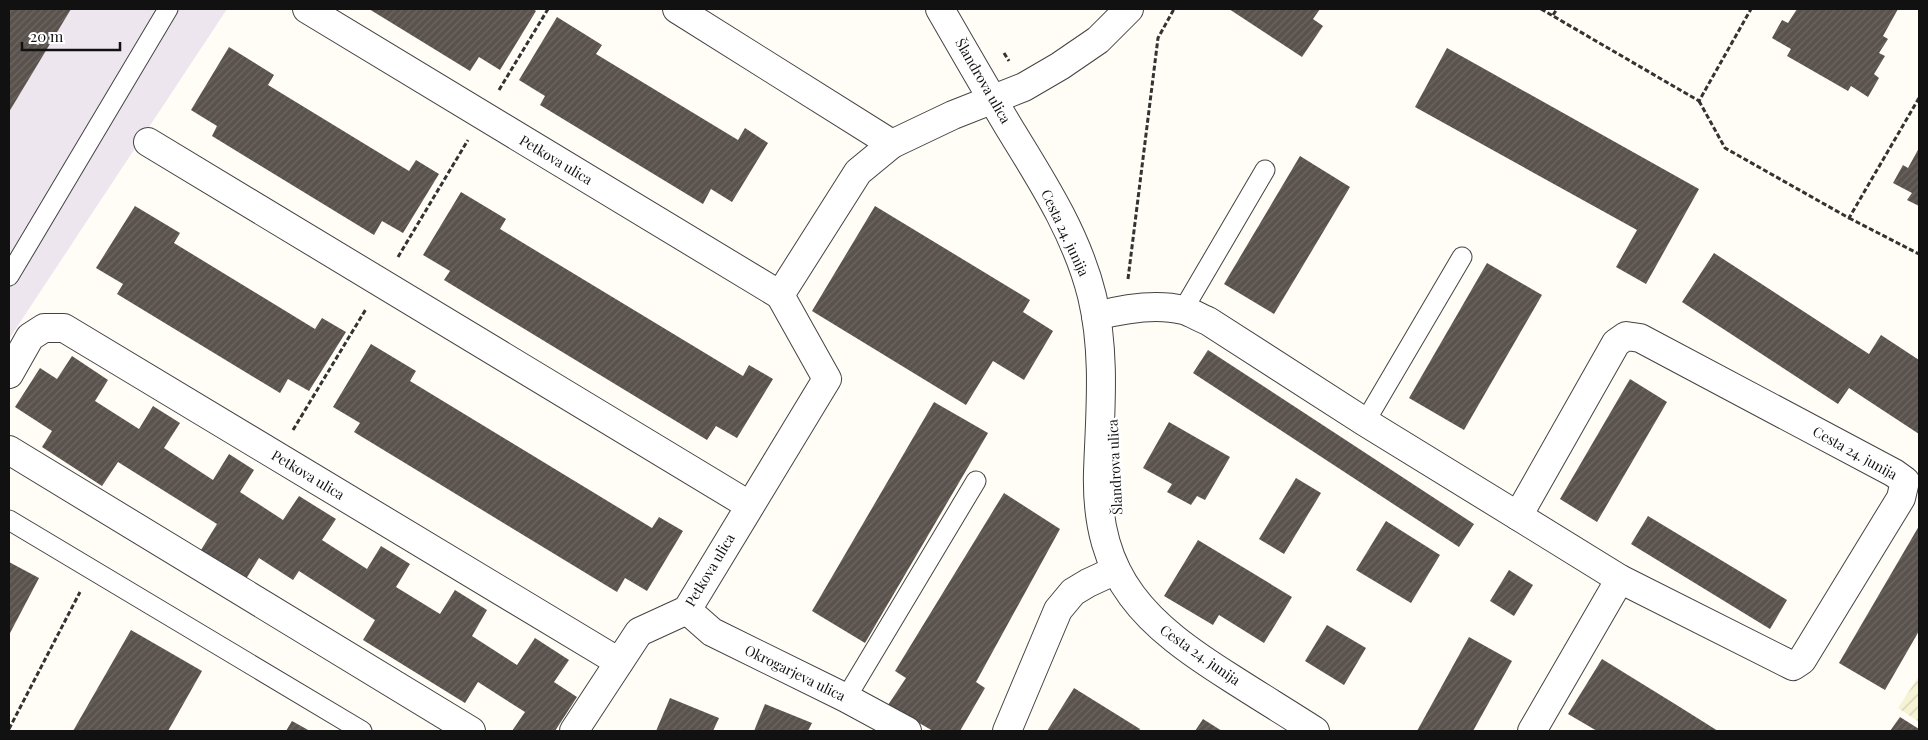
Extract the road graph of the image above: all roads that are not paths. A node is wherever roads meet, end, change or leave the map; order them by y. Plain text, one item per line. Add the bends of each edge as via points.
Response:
1 (168, 9) edge
2 (307, 9) edge
3 (677, 9) edge
4 (940, 9) edge
5 (1129, 9) edge
6 (993, 100) junction
7 (148, 142) dead end
8 (892, 144) junction
9 (1025, 153) joint
10 (1265, 170) dead end
11 (1462, 257) dead end
12 (9, 276) edge
13 (780, 295) junction
14 (1183, 310) junction
15 (1108, 313) junction
16 (9, 374) edge
17 (1365, 422) junction
18 (9, 450) edge
19 (976, 481) dead end
20 (749, 505) junction
21 (1518, 516) junction
22 (9, 520) edge
23 (1116, 570) junction
24 (1620, 579) junction
25 (687, 610) junction
26 (619, 662) junction
27 (846, 698) junction
28 (362, 731) edge
29 (471, 731) edge
30 (574, 731) edge
31 (907, 731) edge
32 (1007, 731) edge
33 (1315, 731) edge
34 (1532, 731) edge

1 - 12 lane
2 - 13 street, Petkova ulica
3 - 8 street
4 - 6 street, Šlandrova ulica
5 - 6 street via 1082,52 1024,87
6 - 8 street
6 - 9 street, Šlandrova ulica
7 - 20 street
8 - 13 street via 858,172
9 - 15 street, Cesta 24. junija via 1079,256 1090,288
10 - 14 lane
11 - 17 lane
13 - 20 street, Petkova ulica via 827,379
14 - 15 street, Cesta 24. junija via 1159,307
14 - 17 street, Cesta 24. junija via 1208,321
15 - 23 street, Cesta 24. junija via 1100,336 1102,386 1098,508
16 - 26 street, Petkova ulica via 30,337 44,328 64,328
17 - 21 street, Cesta 24. junija
18 - 29 street
19 - 27 lane
20 - 25 street, Petkova ulica
21 - 24 street, Cesta 24. junija
21 - 24 street, Cesta 24. junija via 1616,343 1626,336 1640,338 1905,481 1901,498 1802,660 1793,666
22 - 28 lane
23 - 32 street via 1074,592 1058,610
23 - 33 street, Cesta 24. junija via 1137,603 1179,644
24 - 34 street
25 - 26 street, Petkova ulica via 639,632
25 - 27 street, Okrogarjeva ulica via 712,632
26 - 30 street, Petkova ulica
27 - 31 street, Okrogarjeva ulica

